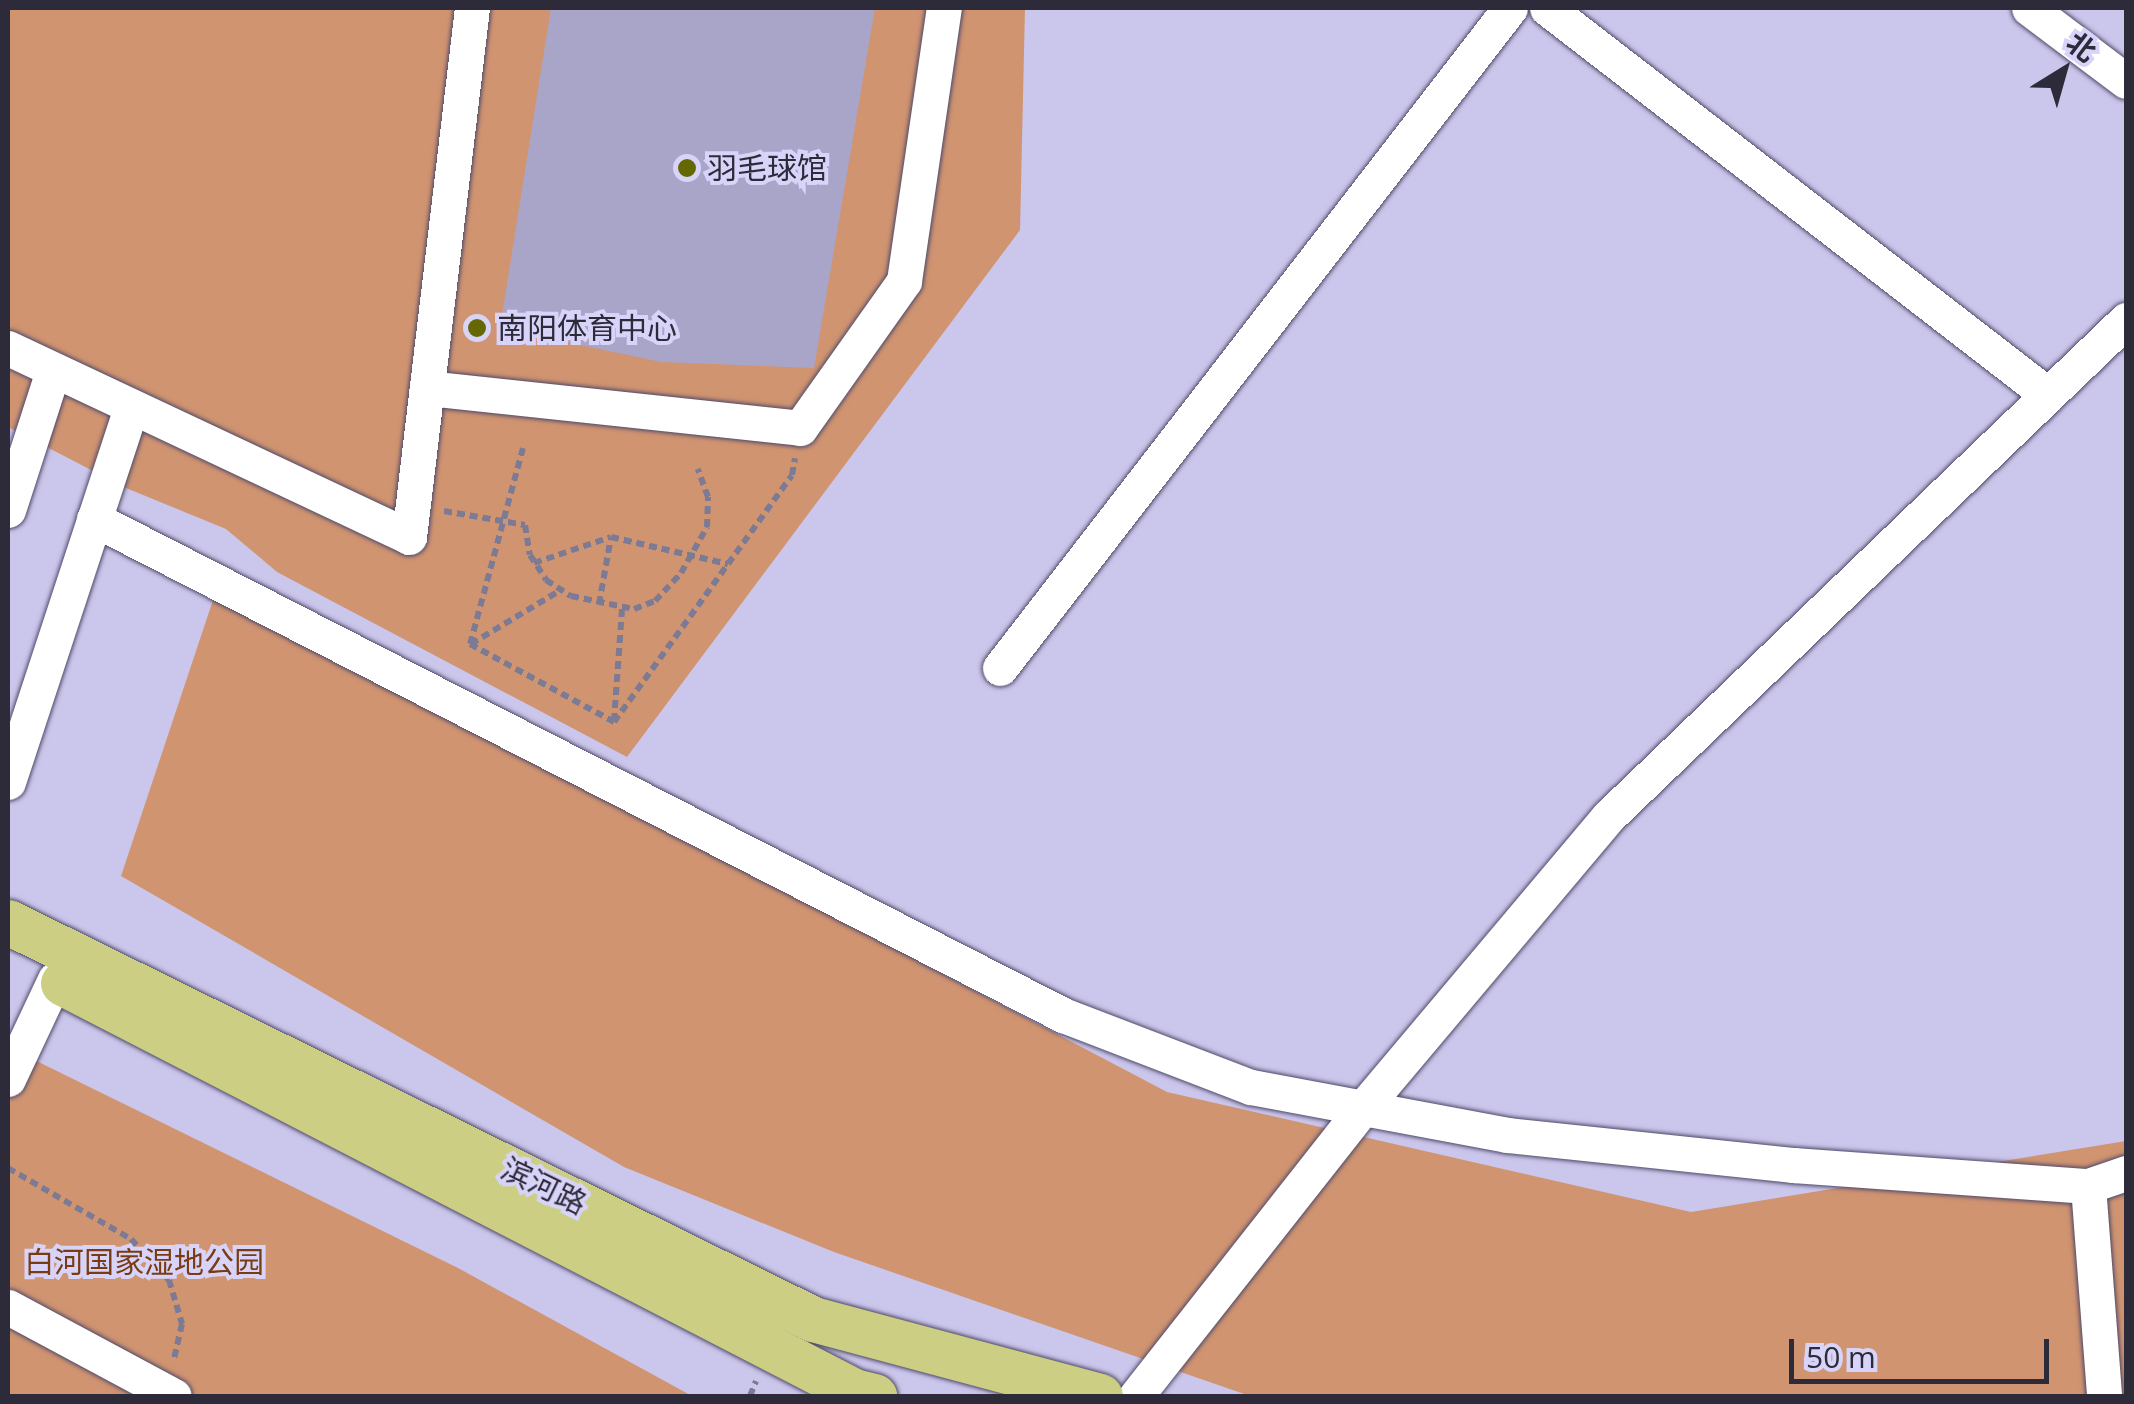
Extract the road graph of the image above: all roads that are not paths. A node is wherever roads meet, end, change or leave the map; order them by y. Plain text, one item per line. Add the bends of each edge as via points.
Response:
1 (472, 8) edge
2 (944, 8) edge
3 (1510, 8) edge
4 (1547, 8) edge
5 (2030, 8) edge
6 (2126, 81) edge
7 (2126, 320) edge
8 (8, 348) edge
9 (54, 371) junction
10 (427, 388) junction
11 (2048, 395) junction
12 (131, 408) junction
13 (8, 510) edge
14 (94, 519) junction
15 (1000, 668) dead end
16 (8, 782) edge
17 (8, 922) edge
18 (8, 954) edge
19 (55, 979) junction
20 (8, 1079) edge
21 (1363, 1108) junction
22 (2126, 1174) edge
23 (2088, 1186) junction
24 (8, 1306) edge
25 (167, 1393) edge
26 (874, 1396) edge
27 (1100, 1396) edge
28 (1136, 1396) edge
29 (2104, 1396) edge

1 - 10 street
2 - 10 street via 904,281 800,428
3 - 15 street
4 - 11 street
5 - 6 street
7 - 11 street
8 - 9 street
9 - 12 street
9 - 13 street
10 - 12 street via 409,536
11 - 21 street via 1608,817
12 - 14 street
14 - 16 street
14 - 21 street via 1063,1014 1251,1087
17 - 27 main road, 滨河路 via 813,1318
18 - 19 main road, 滨河路
19 - 20 street
19 - 26 main road, 滨河路
21 - 23 street via 1508,1135
21 - 28 street
22 - 23 street
23 - 29 street
24 - 25 street

